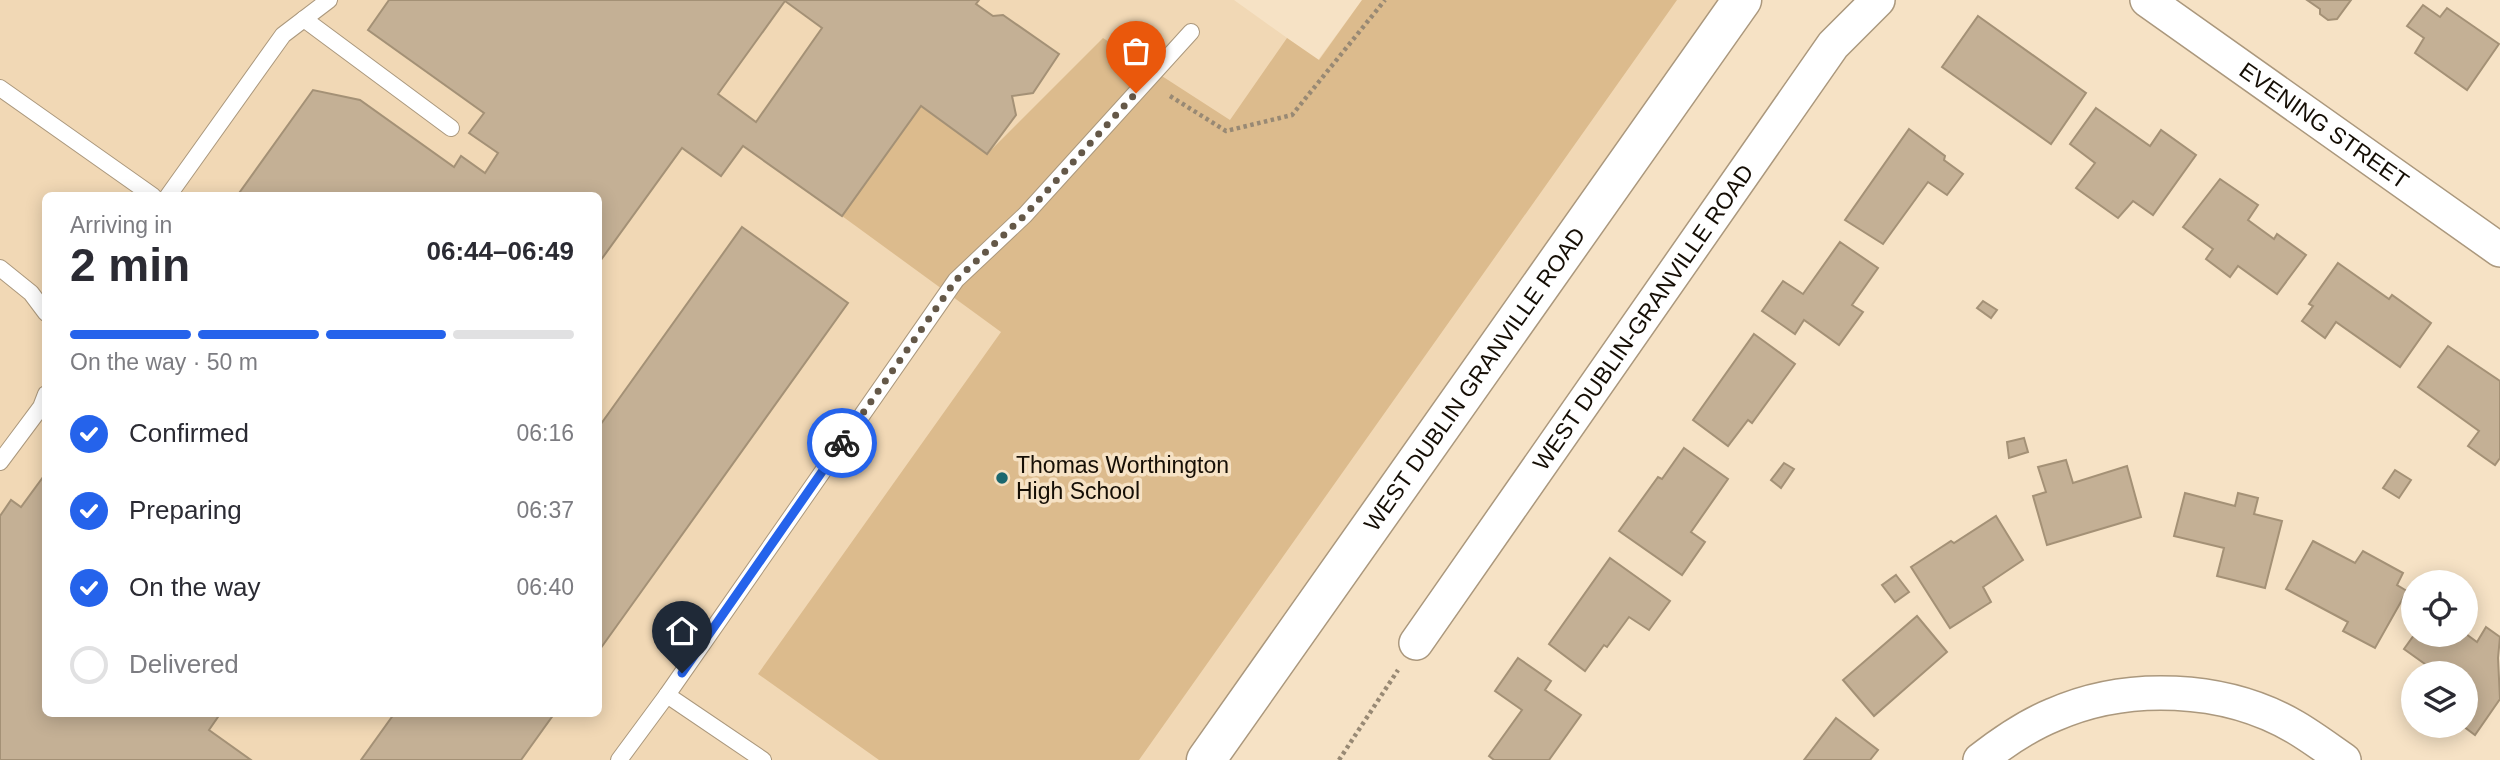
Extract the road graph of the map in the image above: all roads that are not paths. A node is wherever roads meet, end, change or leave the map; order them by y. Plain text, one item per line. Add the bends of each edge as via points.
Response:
1 (329, 0) edge
2 (1742, 0) edge
3 (1878, 0) edge
4 (2147, 0) edge
5 (304, 19) junction
6 (1191, 32) dead end
7 (0, 88) edge
8 (451, 128) dead end
9 (147, 192) edge
10 (170, 192) edge
11 (2500, 250) edge
12 (0, 268) edge
13 (42, 308) edge
14 (42, 404) edge
15 (0, 462) edge
16 (1416, 643) road end
17 (667, 695) junction
18 (619, 760) edge
19 (763, 760) edge
20 (1206, 760) edge
21 (1980, 760) edge
22 (2344, 760) edge

1 - 5 lane
2 - 20 main road, WEST DUBLIN GRANVILLE ROAD
3 - 16 street, WEST DUBLIN-GRANVILLE ROAD via 1833,45
4 - 11 street, EVENING STREET
5 - 8 lane
5 - 10 lane via 283,34
6 - 17 lane via 1025,215 956,280
7 - 9 lane
12 - 13 lane
14 - 15 lane
17 - 18 lane
17 - 19 lane
21 - 22 street via 2052,715 2118,696 2154,693 2217,699 2259,710 2294,726

